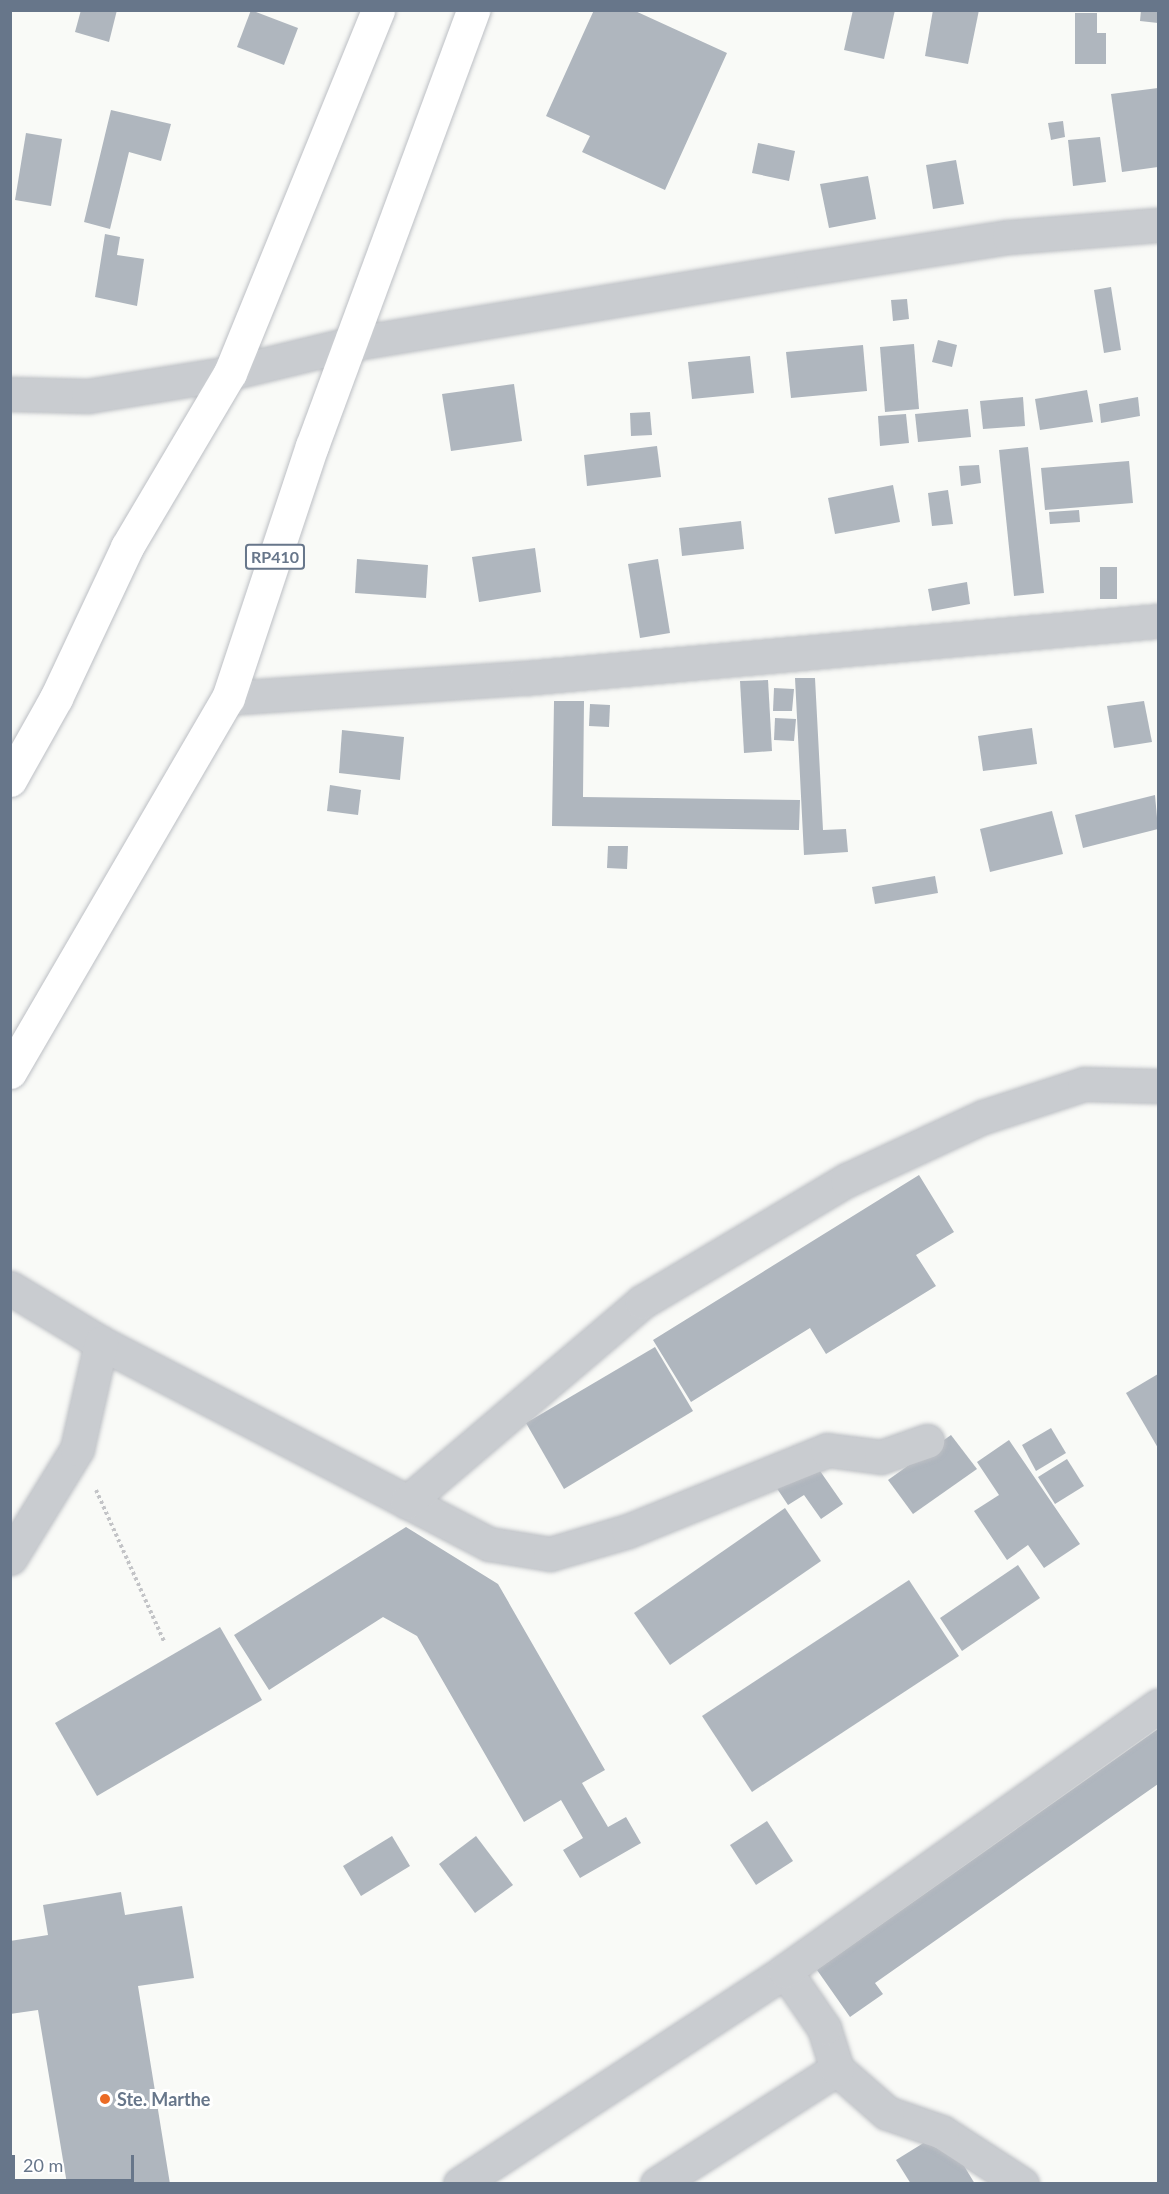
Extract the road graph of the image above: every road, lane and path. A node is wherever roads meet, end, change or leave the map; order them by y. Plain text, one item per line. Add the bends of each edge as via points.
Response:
1 (378, 10) edge
2 (473, 10) edge
3 (1158, 225) edge
4 (350, 344) junction
5 (230, 373) junction
6 (10, 394) edge
7 (1158, 621) edge
8 (228, 698) junction
9 (10, 780) edge
10 (10, 1072) edge
11 (1158, 1086) edge
12 (10, 1288) edge
13 (101, 1343) junction
14 (927, 1441) dead end
15 (77, 1449) junction
16 (407, 1502) junction
17 (10, 1558) edge
18 (164, 1641) dead end
19 (1158, 1706) edge
20 (785, 1971) junction
21 (837, 2069) junction
22 (460, 2184) edge
23 (657, 2184) edge
24 (1022, 2184) edge

1 - 5 main road
2 - 4 main road, RP410
3 - 4 street via 1009,237
4 - 5 street
4 - 8 main road, RP410
5 - 6 street via 88,396
5 - 9 main road via 127,547 56,698
7 - 8 street via 525,678
8 - 10 main road, RP410
11 - 16 street via 1084,1084 983,1118 847,1180 642,1302
12 - 13 street
13 - 15 street
13 - 16 street
14 - 16 street via 881,1457 827,1450 628,1531 550,1554 489,1544
15 - 17 street
15 - 18 path
19 - 20 street
20 - 21 street via 824,2028
20 - 22 street
21 - 23 street
21 - 24 street via 887,2113 942,2132

